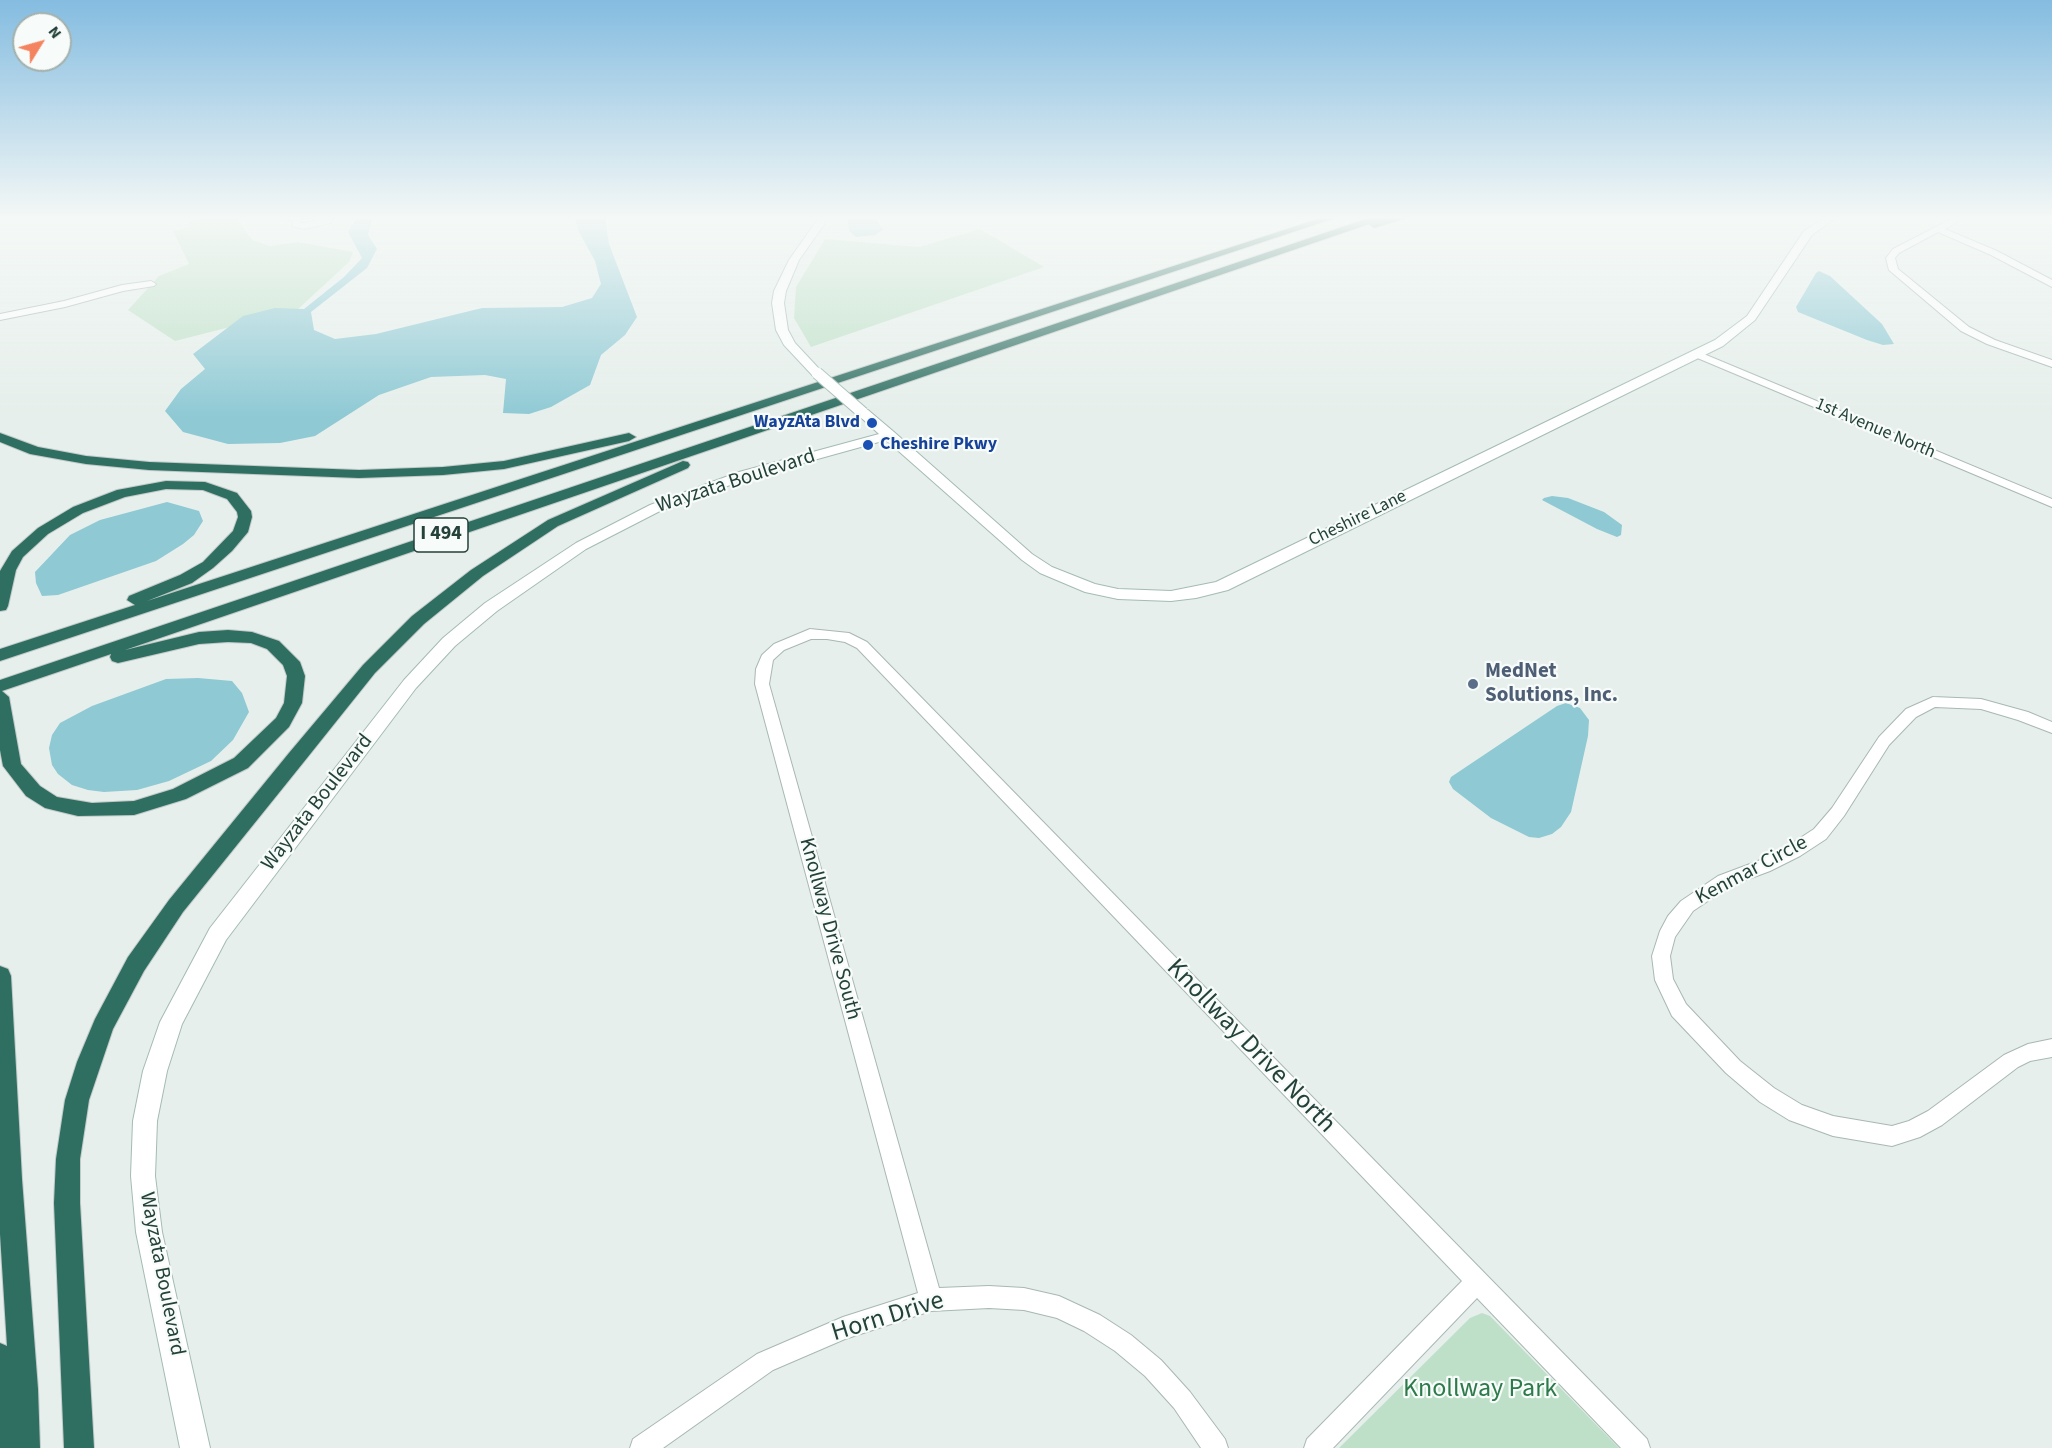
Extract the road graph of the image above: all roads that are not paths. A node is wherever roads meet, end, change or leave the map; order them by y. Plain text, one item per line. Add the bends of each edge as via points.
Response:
1 (151, 284) dead end
2 (783, 284) edge
3 (1130, 284) edge
4 (1188, 284) edge
5 (1774, 284) edge
6 (1910, 284) edge
7 (0, 317) edge
8 (1699, 355) junction
9 (2052, 364) edge
10 (799, 393) junction
11 (830, 405) junction
12 (889, 435) junction
13 (0, 437) edge
14 (2052, 503) edge
15 (0, 606) edge
16 (49, 636) junction
17 (862, 645) joint
18 (0, 654) edge
19 (53, 670) junction
20 (0, 686) edge
21 (0, 697) edge
22 (2052, 728) edge
23 (0, 976) edge
24 (2052, 1048) edge
25 (1477, 1282) junction
26 (931, 1300) junction
27 (0, 1357) edge
28 (8, 1448) edge
29 (25, 1448) edge
30 (78, 1448) edge
31 (195, 1448) edge
32 (642, 1448) edge
33 (1216, 1448) edge
34 (1316, 1448) edge
35 (1638, 1448) edge

1 - 7 street
2 - 12 street, Cheshire Lane, bridge via 778,303 782,330 790,345
3 - 10 highway, I 494
4 - 11 highway, I 494
5 - 8 street, Cheshire Lane via 1751,318
6 - 9 street via 1978,336
8 - 12 street, Cheshire Lane via 1245,575 1222,585 1171,596 1118,594 1046,570
8 - 14 street, 1st Avenue North
10 - 13 highway via 546,457 433,471 359,474 149,466 54,455
10 - 16 highway, I 494
11 - 19 highway, I 494
11 - 30 highway via 585,507 515,546 444,598 369,669 176,906 136,964 103,1026 72,1125 67,1203
12 - 31 street, Wayzata Boulevard via 744,476 655,508 581,546 491,607 449,642 410,684 218,934 171,1022 155,1071 145,1121 143,1176 148,1232
15 - 16 highway via 8,570 17,554 43,531 78,510 122,494 166,485 216,488 238,501 245,517 242,527 208,566 173,585
16 - 18 highway, I 494
17 - 25 street, Knollway Drive North
17 - 26 street, Knollway Drive South via 827,634 795,639 767,658 762,684
19 - 20 highway
19 - 21 highway via 180,642 240,636 280,650 294,669 296,685 293,703 283,722 241,763 180,794 134,808 109,810 64,807 33,791 12,766
22 - 24 street, Kenmar Circle via 2002,708 1960,701 1933,702 1911,713 1884,741 1820,834 1764,866 1724,881 1687,906 1666,936 1661,957 1664,980 1679,1010 1726,1060 1767,1095 1796,1113 1833,1126 1892,1136 1913,1130 2011,1061
23 - 29 highway
25 - 34 street
25 - 35 street, Knollway Drive North
26 - 32 street, Horn Drive via 843,1328 765,1362
26 - 33 street, Horn Drive via 1024,1299 1059,1307 1092,1323 1153,1368
27 - 28 highway

